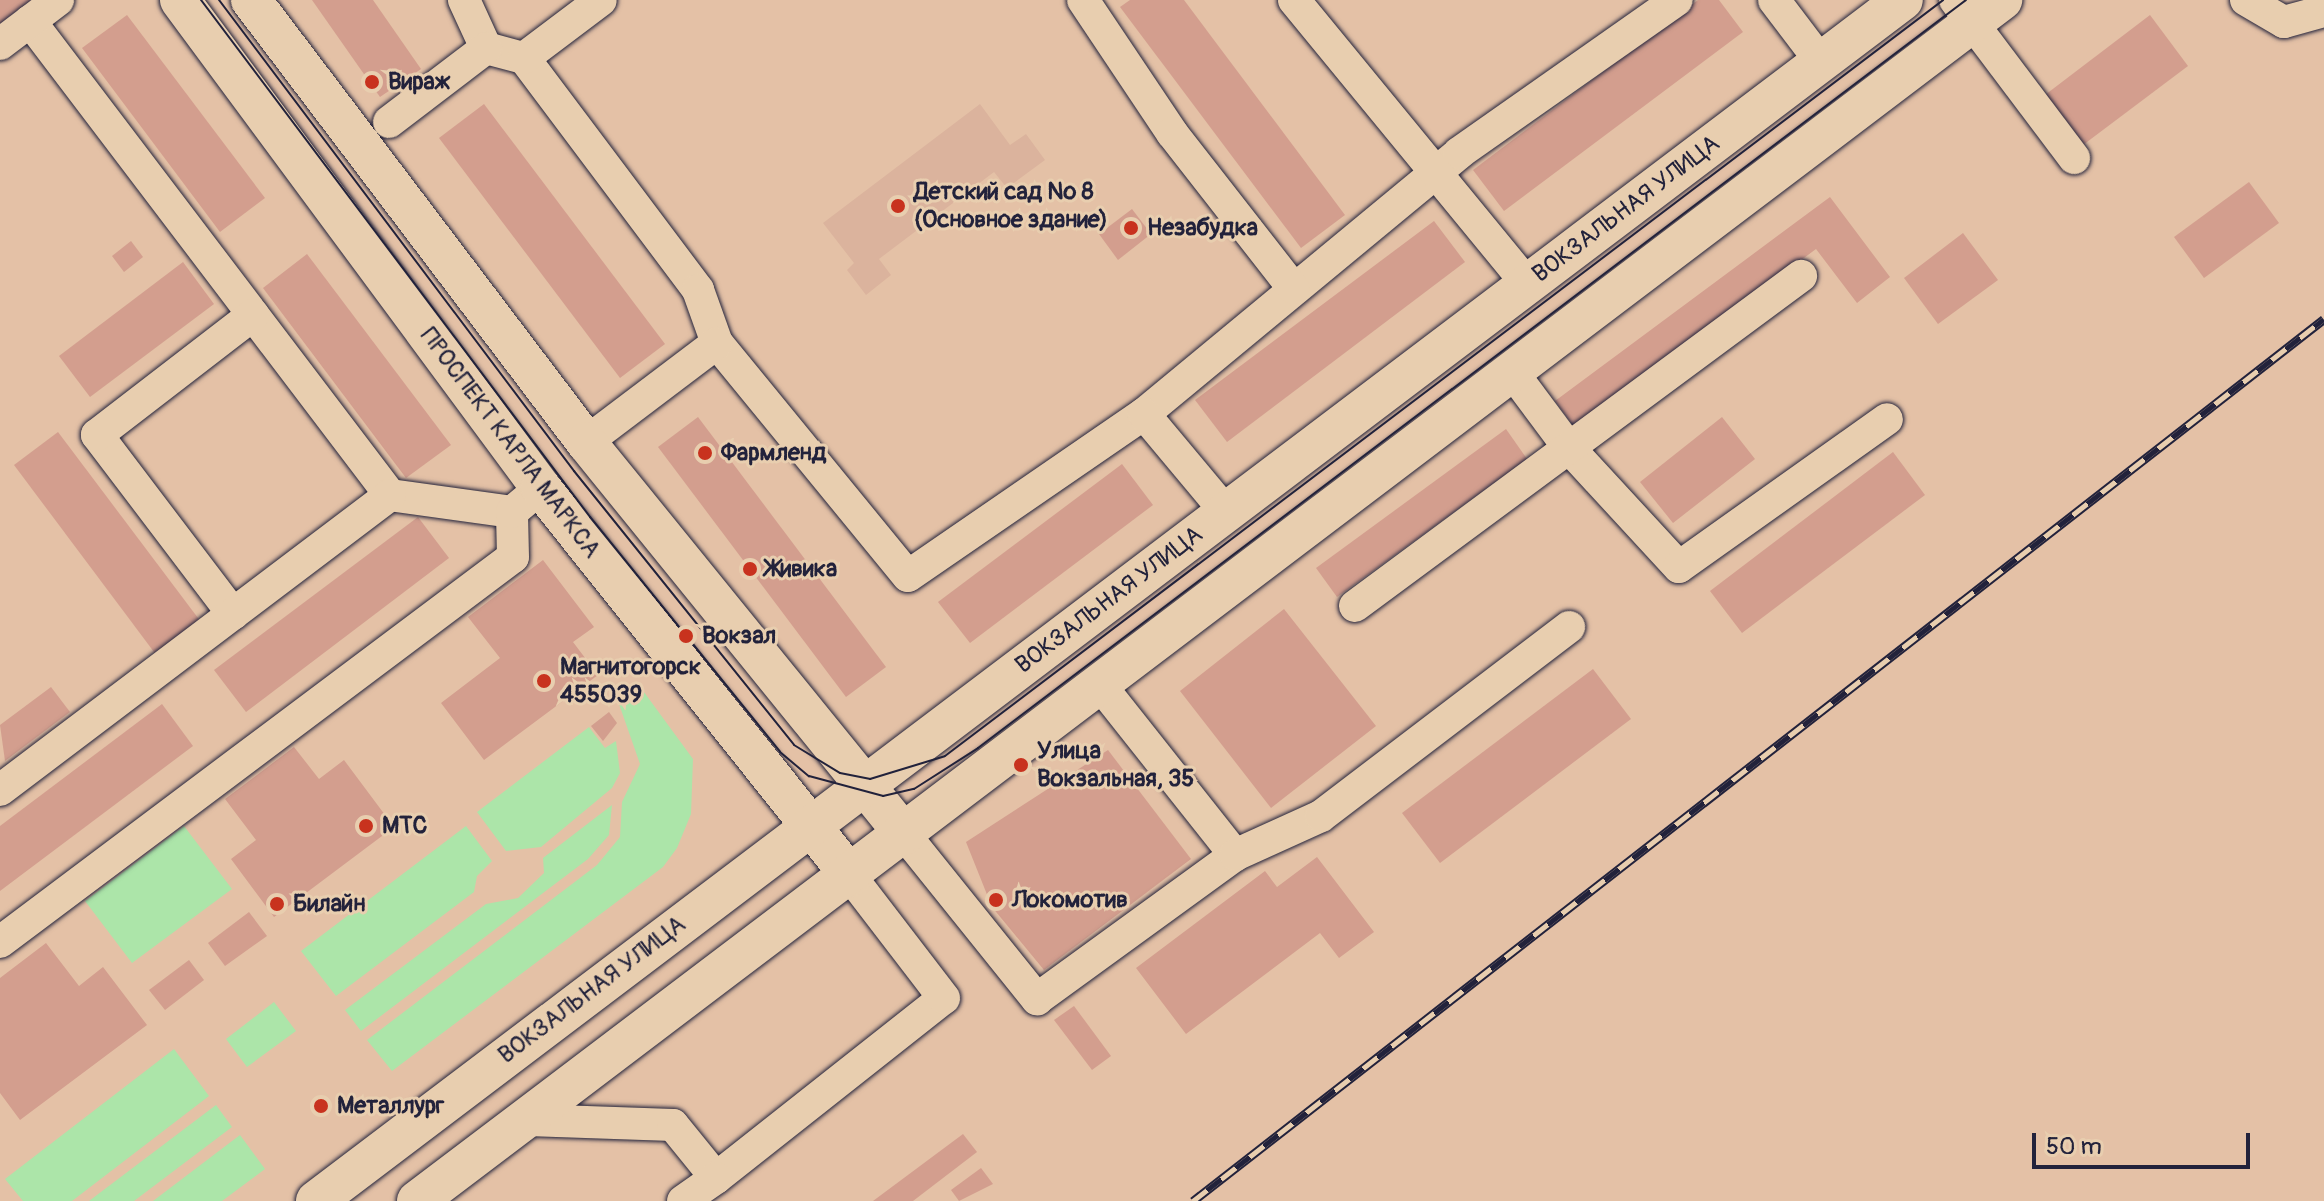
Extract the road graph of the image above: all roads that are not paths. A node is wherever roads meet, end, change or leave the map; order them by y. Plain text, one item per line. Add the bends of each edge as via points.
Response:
1 (58, 0) edge
2 (180, 0) edge
3 (251, 0) edge
4 (464, 0) edge
5 (601, 0) edge
6 (1083, 0) edge
7 (1294, 0) edge
8 (1677, 0) edge
9 (1774, 0) edge
10 (1903, 0) edge
11 (2246, 0) edge
12 (1977, 7) edge
13 (2324, 11) edge
14 (30, 21) junction
15 (0, 44) edge
16 (486, 48) junction
17 (524, 58) junction
18 (1821, 62) junction
19 (389, 122) dead end
20 (2074, 158) dead end
21 (1434, 172) junction
22 (1801, 276) dead end
23 (1527, 284) junction
24 (1293, 288) junction
25 (253, 315) junction
26 (717, 343) junction
27 (1513, 373) junction
28 (1144, 414) junction
29 (1887, 419) dead end
30 (586, 442) junction
31 (1569, 448) junction
32 (390, 495) junction
33 (527, 500) junction
34 (1226, 512) junction
35 (1355, 606) dead end
36 (233, 614) junction
37 (1569, 627) dead end
38 (1101, 686) junction
39 (819, 730) junction
40 (917, 744) junction
41 (864, 783) junction
42 (0, 790) edge
43 (811, 824) junction
44 (905, 835) junction
45 (1235, 855) junction
46 (851, 877) junction
47 (0, 942) edge
48 (528, 1120) junction
49 (716, 1178) junction
50 (316, 1201) edge
51 (417, 1201) edge
52 (683, 1201) edge

1 - 14 lane
2 - 33 main road, ПРОСПЕКТ КАРЛА МАРКСА
3 - 30 main road
4 - 16 lane
5 - 17 lane
6 - 24 lane via 1172,133
7 - 21 lane
8 - 21 lane
9 - 18 lane
10 - 18 main road, ВОКЗАЛЬНАЯ УЛИЦА
11 - 13 lane via 2284,22
12 - 20 lane
12 - 27 main road
14 - 15 lane
14 - 25 lane
16 - 17 lane
16 - 19 lane
17 - 26 lane via 698,290
18 - 23 main road, ВОКЗАЛЬНАЯ УЛИЦА
21 - 23 lane
21 - 24 lane
22 - 31 lane
23 - 34 main road, ВОКЗАЛЬНАЯ УЛИЦА
24 - 28 lane
25 - 32 lane
25 - 36 lane via 97,435
26 - 28 lane via 908,576
26 - 30 lane
27 - 31 lane
27 - 38 main road
28 - 34 lane
29 - 31 lane via 1679,567
30 - 39 main road
31 - 35 lane
32 - 33 lane
32 - 36 lane
33 - 43 main road, ПРОСПЕКТ КАРЛА МАРКСА
33 - 47 lane via 513,557
34 - 40 main road, ВОКЗАЛЬНАЯ УЛИЦА
36 - 42 lane
37 - 45 lane via 1321,816
38 - 44 main road
38 - 45 lane
39 - 40 main road via 865,751
39 - 41 main road
40 - 41 main road, ВОКЗАЛЬНАЯ УЛИЦА
41 - 43 main road, ВОКЗАЛЬНАЯ УЛИЦА
41 - 44 main road
43 - 46 main road, ПРОСПЕКТ КАРЛА МАРКСА
43 - 50 main road, ВОКЗАЛЬНАЯ УЛИЦА
44 - 45 lane via 1037,999
44 - 46 main road
46 - 48 main road
46 - 49 lane via 944,998
48 - 49 lane via 673,1125
48 - 51 main road
49 - 52 lane

